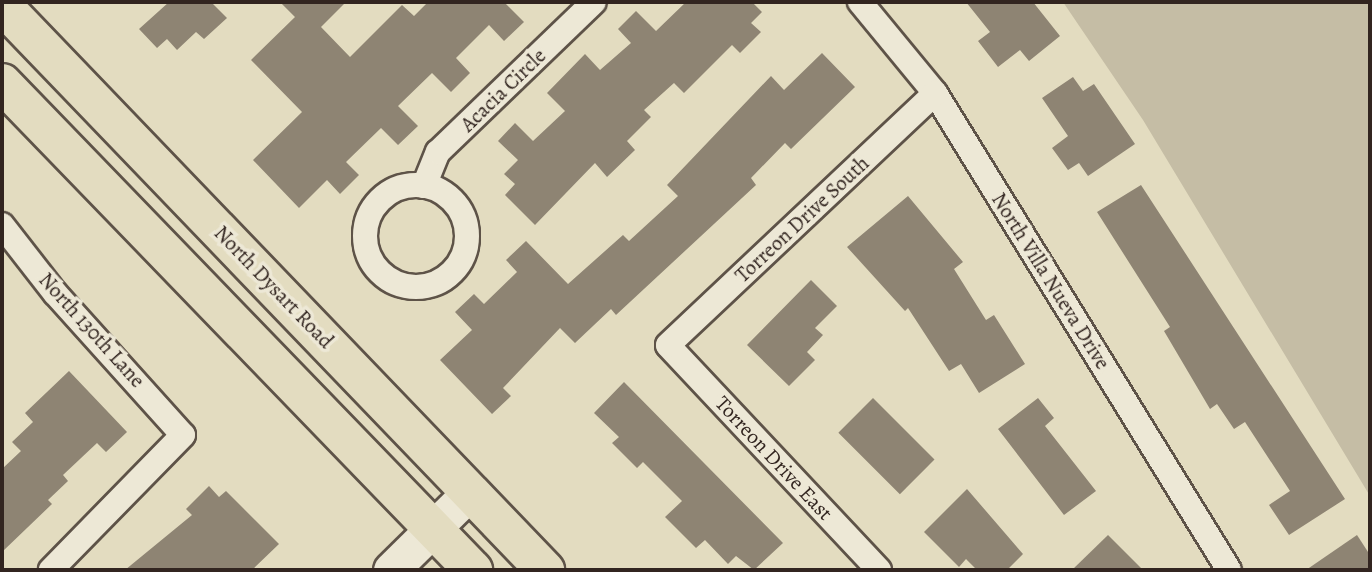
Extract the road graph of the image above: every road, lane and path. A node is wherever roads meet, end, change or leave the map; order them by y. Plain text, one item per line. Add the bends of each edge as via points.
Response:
1 (594, 2) edge
2 (860, 2) edge
3 (2, 5) edge
4 (2, 83) edge
5 (935, 93) junction
6 (424, 186) junction
7 (2, 225) edge
8 (668, 345) joint
9 (470, 492) junction
10 (433, 528) junction
11 (51, 570) edge
12 (391, 570) edge
13 (473, 570) edge
14 (545, 570) edge
15 (880, 570) edge
16 (1229, 570) edge

1 - 6 street, Acacia Circle via 438,152
2 - 5 street, North Villa Nueva Drive
3 - 9 main road, North Dysart Road
4 - 10 main road
5 - 8 street, Torreon Drive South
5 - 16 street, North Villa Nueva Drive
6 - 6 street via 385,197 369,216 365,232 366,248 383,276 414,288 447,278 458,265 467,233 454,201
7 - 11 street, North 130th Lane via 55,293 183,435
8 - 15 street, Torreon Drive East
9 - 10 street
9 - 14 main road, North Dysart Road
10 - 12 street
10 - 13 main road

